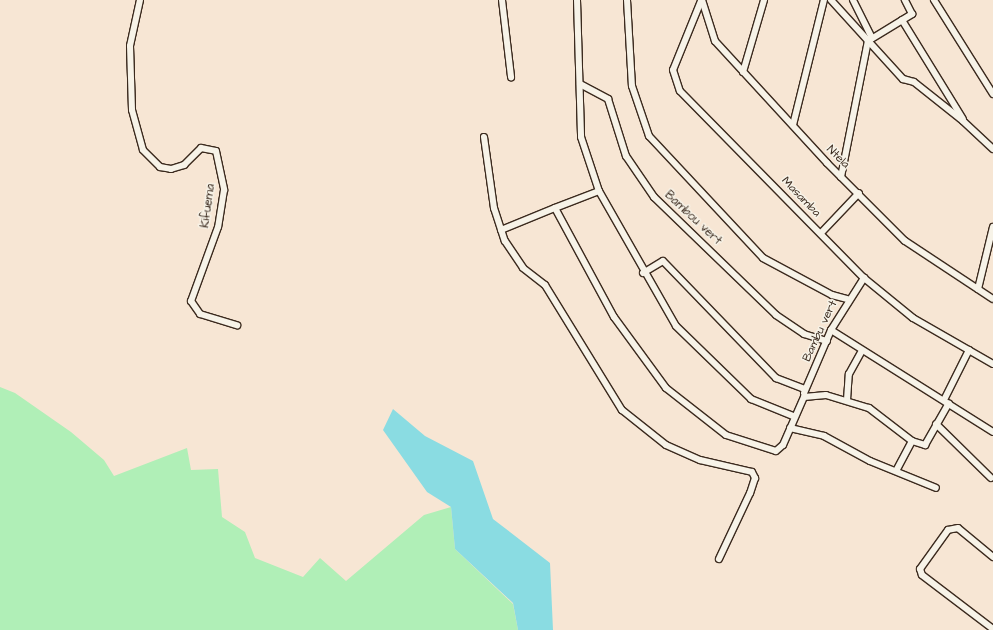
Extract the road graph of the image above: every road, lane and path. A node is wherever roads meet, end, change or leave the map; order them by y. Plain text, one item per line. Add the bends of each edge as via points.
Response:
1 (140, 0) edge
2 (502, 0) edge
3 (576, 0) edge
4 (627, 0) edge
5 (764, 0) edge
6 (824, 0) edge
7 (831, 0) edge
8 (853, 0) edge
9 (905, 0) edge
10 (934, 0) edge
11 (701, 1) edge
12 (902, 20) junction
13 (870, 39) junction
14 (743, 72) junction
15 (511, 77) dead end
16 (580, 84) junction
17 (993, 94) edge
18 (964, 121) junction
19 (793, 125) junction
20 (484, 137) dead end
21 (993, 149) edge
22 (841, 177) junction
23 (599, 191) junction
24 (859, 193) junction
25 (555, 208) junction
26 (993, 227) edge
27 (501, 230) junction
28 (821, 234) junction
29 (643, 273) junction
30 (864, 278) junction
31 (978, 289) junction
32 (847, 299) junction
33 (993, 299) edge
34 (237, 325) dead end
35 (831, 330) junction
36 (827, 341) junction
37 (969, 350) junction
38 (862, 351) junction
39 (993, 364) edge
40 (805, 389) junction
41 (804, 397) junction
42 (847, 400) junction
43 (946, 401) junction
44 (793, 416) junction
45 (936, 424) junction
46 (790, 428) junction
47 (993, 432) edge
48 (912, 441) junction
49 (896, 471) junction
50 (991, 478) dead end
51 (936, 488) dead end
52 (993, 557) edge
53 (719, 559) dead end
54 (993, 630) edge

1 - 34 street, Kifuema via 130,46 132,110 143,150 160,167 171,169 184,164 201,148 216,151 224,190 218,228 190,301 200,314
2 - 15 street
3 - 16 street
4 - 32 street via 632,86 649,136 763,258 832,295
5 - 14 street
6 - 19 street
7 - 13 street
8 - 13 street
9 - 12 street via 912,14
10 - 17 street
11 - 14 street, Ntela via 715,41
11 - 28 street, Masamba via 676,58 676,85
12 - 13 street
12 - 18 street
13 - 18 street via 903,79 914,82
13 - 22 street
14 - 19 street, Ntela
16 - 23 street via 583,147
16 - 36 street, Bambou vert via 608,99 626,156 654,197 776,315 804,334
18 - 21 street
19 - 22 street, Ntela
20 - 27 street via 494,208
22 - 24 street, Ntela
23 - 25 street
23 - 29 street
24 - 28 street
24 - 31 street, Ntela via 905,241
25 - 27 street
25 - 46 street via 614,317 666,388 726,435 776,451 783,445
26 - 31 street
27 - 53 street via 523,268 545,285 622,410 666,446 700,460 752,472 755,478 750,493
28 - 30 street, Masamba
29 - 40 street via 663,261 776,378
29 - 44 street via 676,326 741,390 751,399
30 - 32 street, Bambu vert
30 - 37 street, Masamba via 902,311
31 - 33 street, Ntela
32 - 35 street, Bambu vert
35 - 36 street, Bambu vert
35 - 38 street
36 - 40 street, Bambu vert
37 - 39 street, Masamba
37 - 43 street
38 - 42 street via 851,367
38 - 43 street
40 - 41 street, Bambu vert
41 - 42 street via 826,395 839,401
41 - 44 street
42 - 48 street via 877,413
43 - 45 street
43 - 47 street
44 - 46 street
45 - 48 street via 923,446
45 - 50 street
46 - 49 street via 824,436
48 - 49 street
49 - 51 street
52 - 54 street via 964,530 953,529 948,530 920,569 922,575

